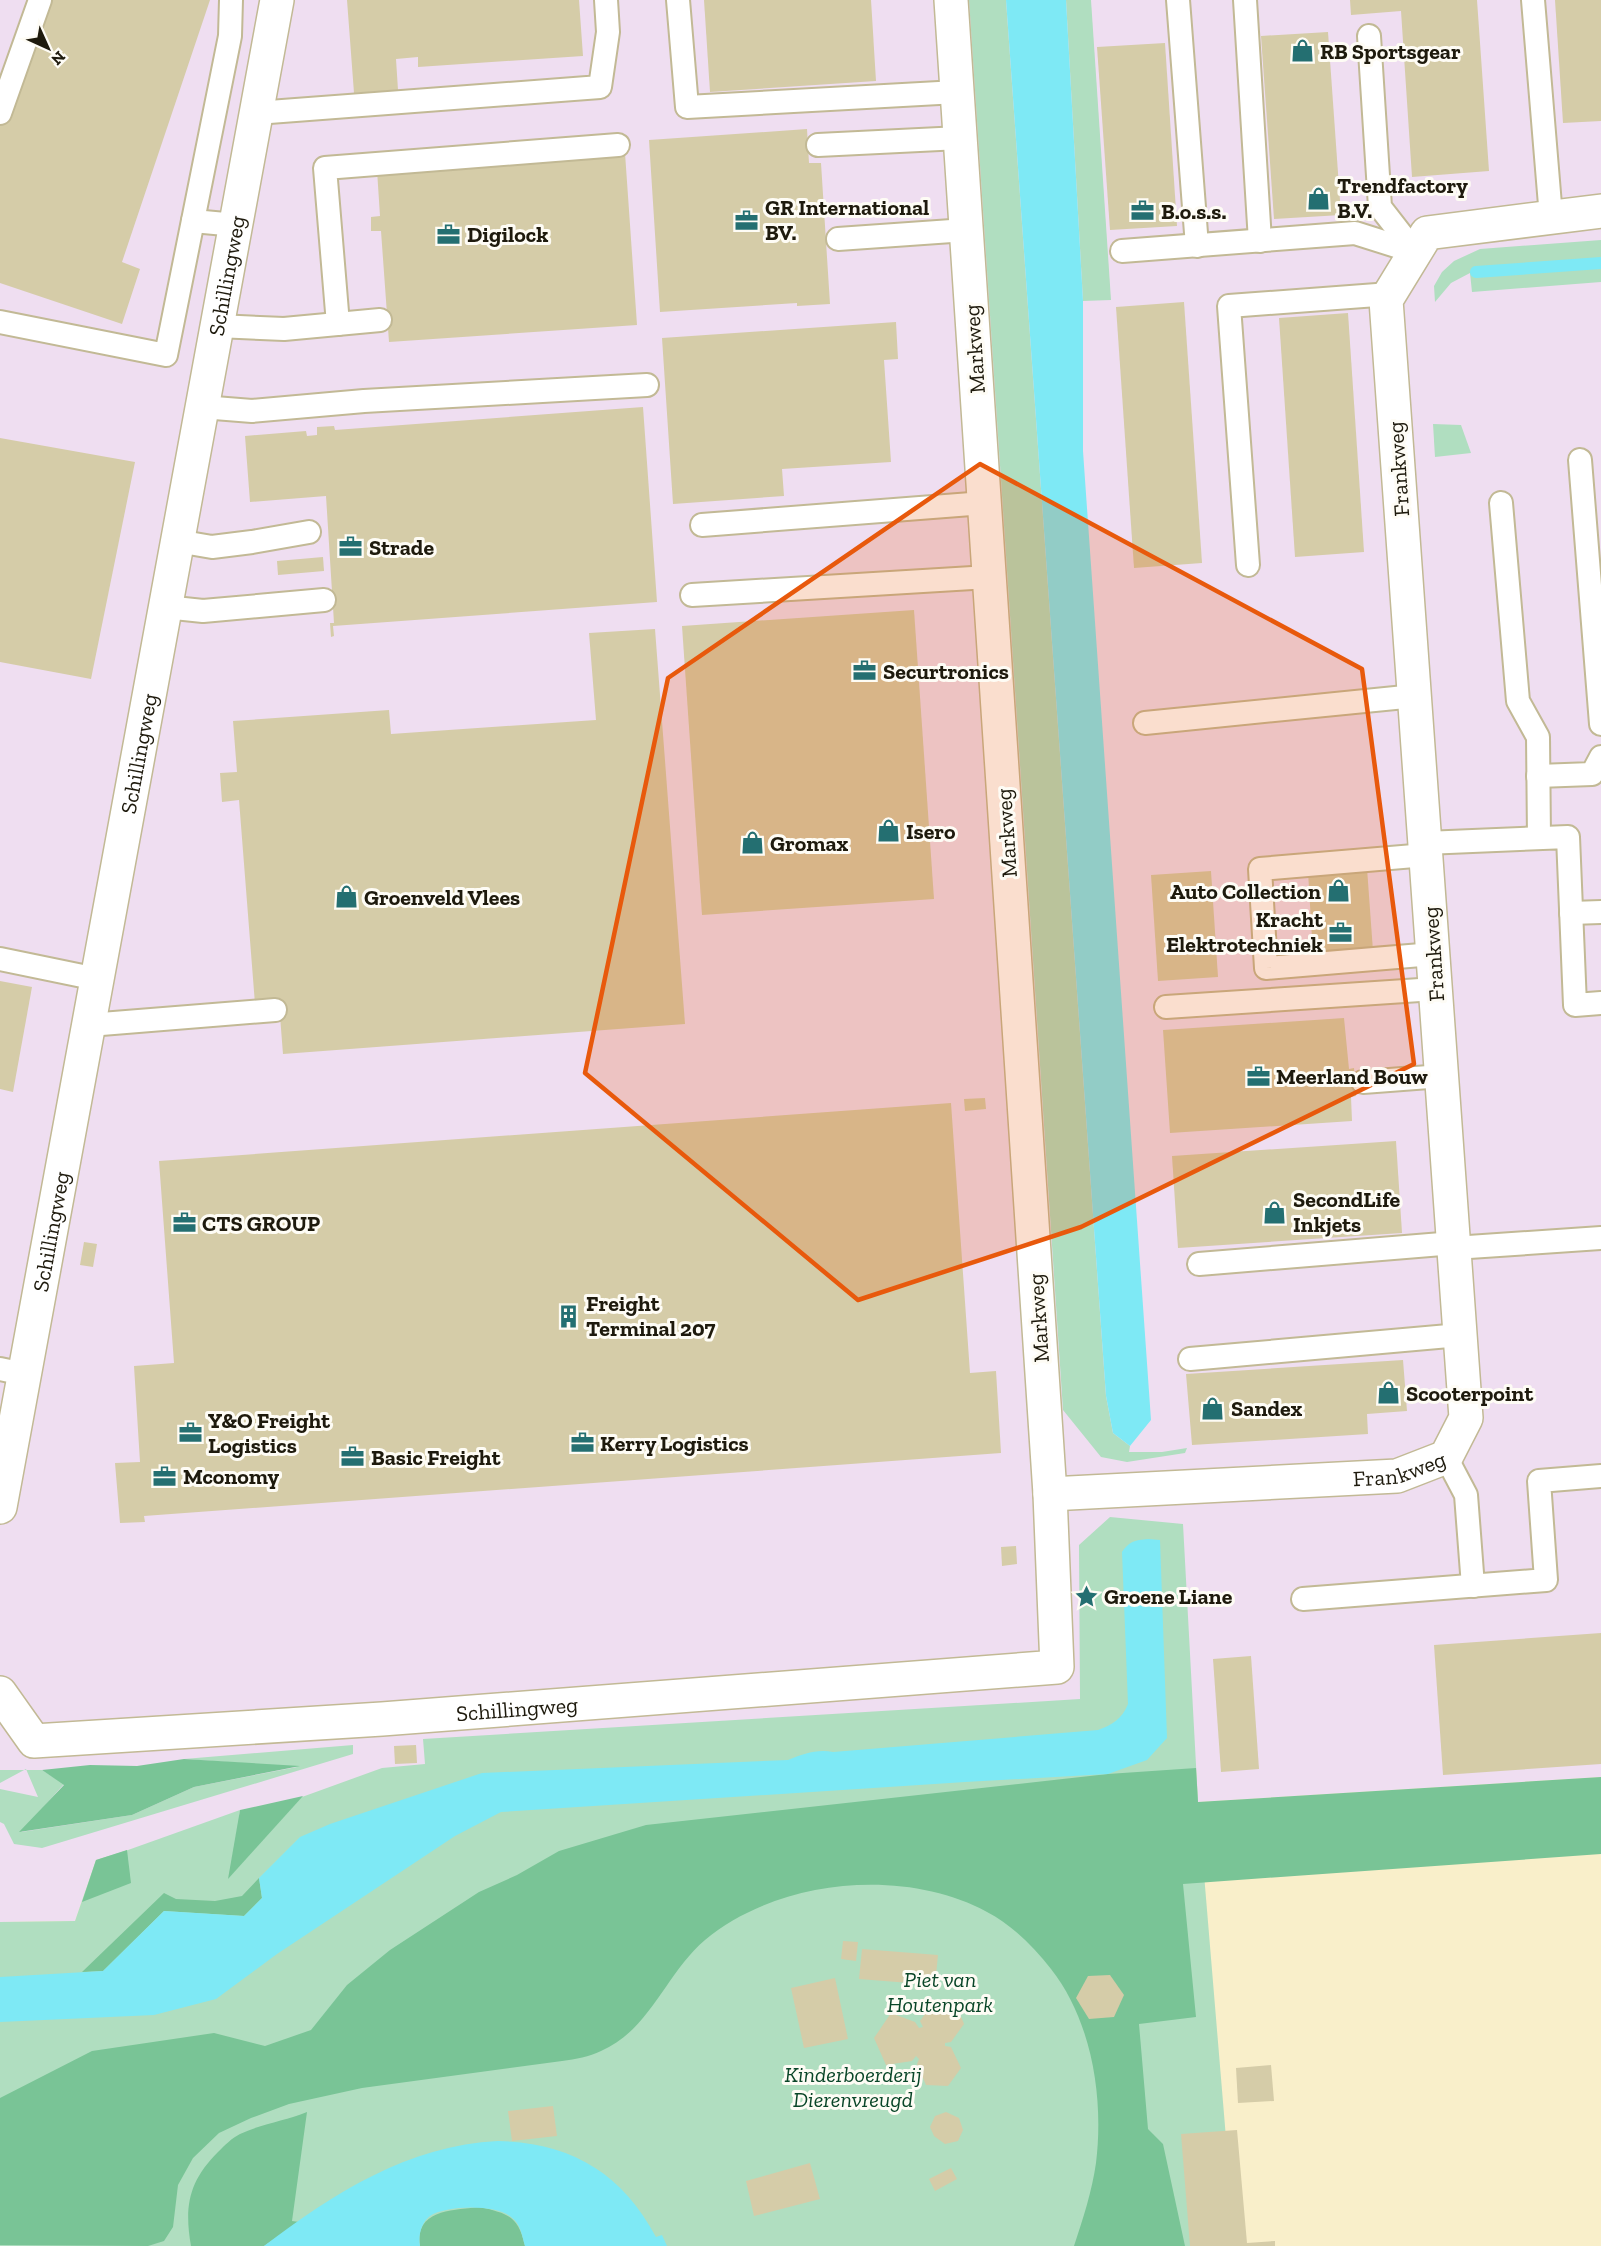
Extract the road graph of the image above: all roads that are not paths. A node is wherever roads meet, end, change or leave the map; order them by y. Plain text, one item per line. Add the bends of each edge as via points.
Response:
1 (40, 0) edge
2 (231, 0) edge
3 (277, 0) edge
4 (606, 0) edge
5 (678, 0) edge
6 (951, 0) edge
7 (1178, 0) edge
8 (1245, 0) edge
9 (1533, 0) edge
10 (230, 36) junction
11 (1369, 36) dead end
12 (270, 39) junction
13 (957, 92) junction
14 (0, 113) edge
15 (256, 114) junction
16 (960, 138) junction
17 (618, 145) dead end
18 (818, 146) dead end
19 (1601, 211) edge
20 (1551, 218) junction
21 (194, 221) junction
22 (236, 225) junction
23 (966, 231) junction
24 (838, 239) dead end
25 (1260, 241) junction
26 (1197, 246) junction
27 (1122, 251) dead end
28 (1415, 252) junction
29 (1390, 294) junction
30 (380, 320) dead end
31 (0, 322) edge
32 (338, 324) junction
33 (217, 326) junction
34 (647, 385) dead end
35 (202, 407) junction
36 (1580, 460) dead end
37 (1501, 503) dead end
38 (984, 504) junction
39 (702, 525) dead end
40 (309, 532) dead end
41 (177, 541) junction
42 (1248, 565) dead end
43 (989, 577) junction
44 (692, 595) dead end
45 (324, 600) dead end
46 (165, 607) junction
47 (1415, 696) junction
48 (1145, 723) dead end
49 (1601, 724) edge
50 (1601, 757) edge
51 (1538, 776) junction
52 (1539, 838) junction
53 (1425, 849) junction
54 (1601, 912) edge
55 (1571, 913) junction
56 (1433, 954) junction
57 (0, 960) edge
58 (97, 979) junction
59 (1435, 989) junction
60 (1601, 1004) edge
61 (1166, 1006) dead end
62 (275, 1010) dead end
63 (89, 1025) junction
64 (1442, 1076) junction
65 (1363, 1082) dead end
66 (1601, 1238) edge
67 (1454, 1245) junction
68 (1199, 1264) dead end
69 (1460, 1335) junction
70 (1190, 1359) dead end
71 (12, 1372) edge
72 (6, 1443) edge
73 (1446, 1457) junction
74 (1601, 1476) edge
75 (1050, 1494) junction
76 (0, 1507) edge
77 (1473, 1586) junction
78 (1304, 1599) dead end
79 (1057, 1667) joint
80 (0, 1694) edge

1 - 14 lane
2 - 10 lane
3 - 12 street, Schillingweg
4 - 15 lane via 608,32 600,87
5 - 13 lane via 687,107
6 - 13 street, Markweg
7 - 26 lane
8 - 25 lane
9 - 20 lane
10 - 12 lane
10 - 21 lane
11 - 28 lane via 1380,207
12 - 15 street, Schillingweg
13 - 16 street, Markweg
15 - 22 street, Schillingweg
16 - 18 lane
16 - 23 street, Markweg
17 - 32 lane via 325,168
19 - 20 street, Frankweg
20 - 28 street, Frankweg via 1427,233
21 - 22 lane
21 - 31 lane via 166,355
22 - 33 street, Schillingweg
23 - 24 lane
23 - 38 street, Markweg
25 - 26 lane
25 - 28 lane via 1355,233
26 - 27 lane
28 - 29 street, Frankweg
29 - 42 lane via 1229,306
29 - 47 street, Frankweg via 1386,300
30 - 32 lane
32 - 33 lane via 284,329
33 - 35 street, Schillingweg
34 - 35 lane via 252,411
35 - 41 street, Schillingweg
36 - 49 lane
37 - 51 lane via 1518,701 1538,736
38 - 39 lane
38 - 43 street, Markweg
40 - 41 lane via 212,547
41 - 46 street, Schillingweg
43 - 44 lane
43 - 75 street, Markweg
45 - 46 lane via 203,611
46 - 58 street, Schillingweg
47 - 48 lane
47 - 53 street, Frankweg
50 - 51 lane via 1592,774
51 - 52 lane
52 - 53 lane
52 - 55 lane via 1568,837
53 - 56 street, Frankweg
53 - 56 lane via 1260,869 1266,968
54 - 55 lane
55 - 60 lane via 1575,1005
56 - 59 street, Frankweg
57 - 58 lane
58 - 63 street, Schillingweg
59 - 61 lane
59 - 64 street, Frankweg
62 - 63 lane
63 - 71 street, Schillingweg
64 - 65 lane
64 - 67 street, Frankweg
66 - 67 lane
67 - 68 lane
67 - 69 street, Frankweg
69 - 70 lane
69 - 73 street, Frankweg via 1466,1418
71 - 72 street, Schillingweg
72 - 76 street, Schillingweg
73 - 75 street, Frankweg via 1397,1476
73 - 77 lane via 1466,1495
74 - 77 lane via 1539,1481 1546,1580
75 - 79 street, Markweg
77 - 78 lane
79 - 80 street, Schillingweg via 382,1719 34,1741

